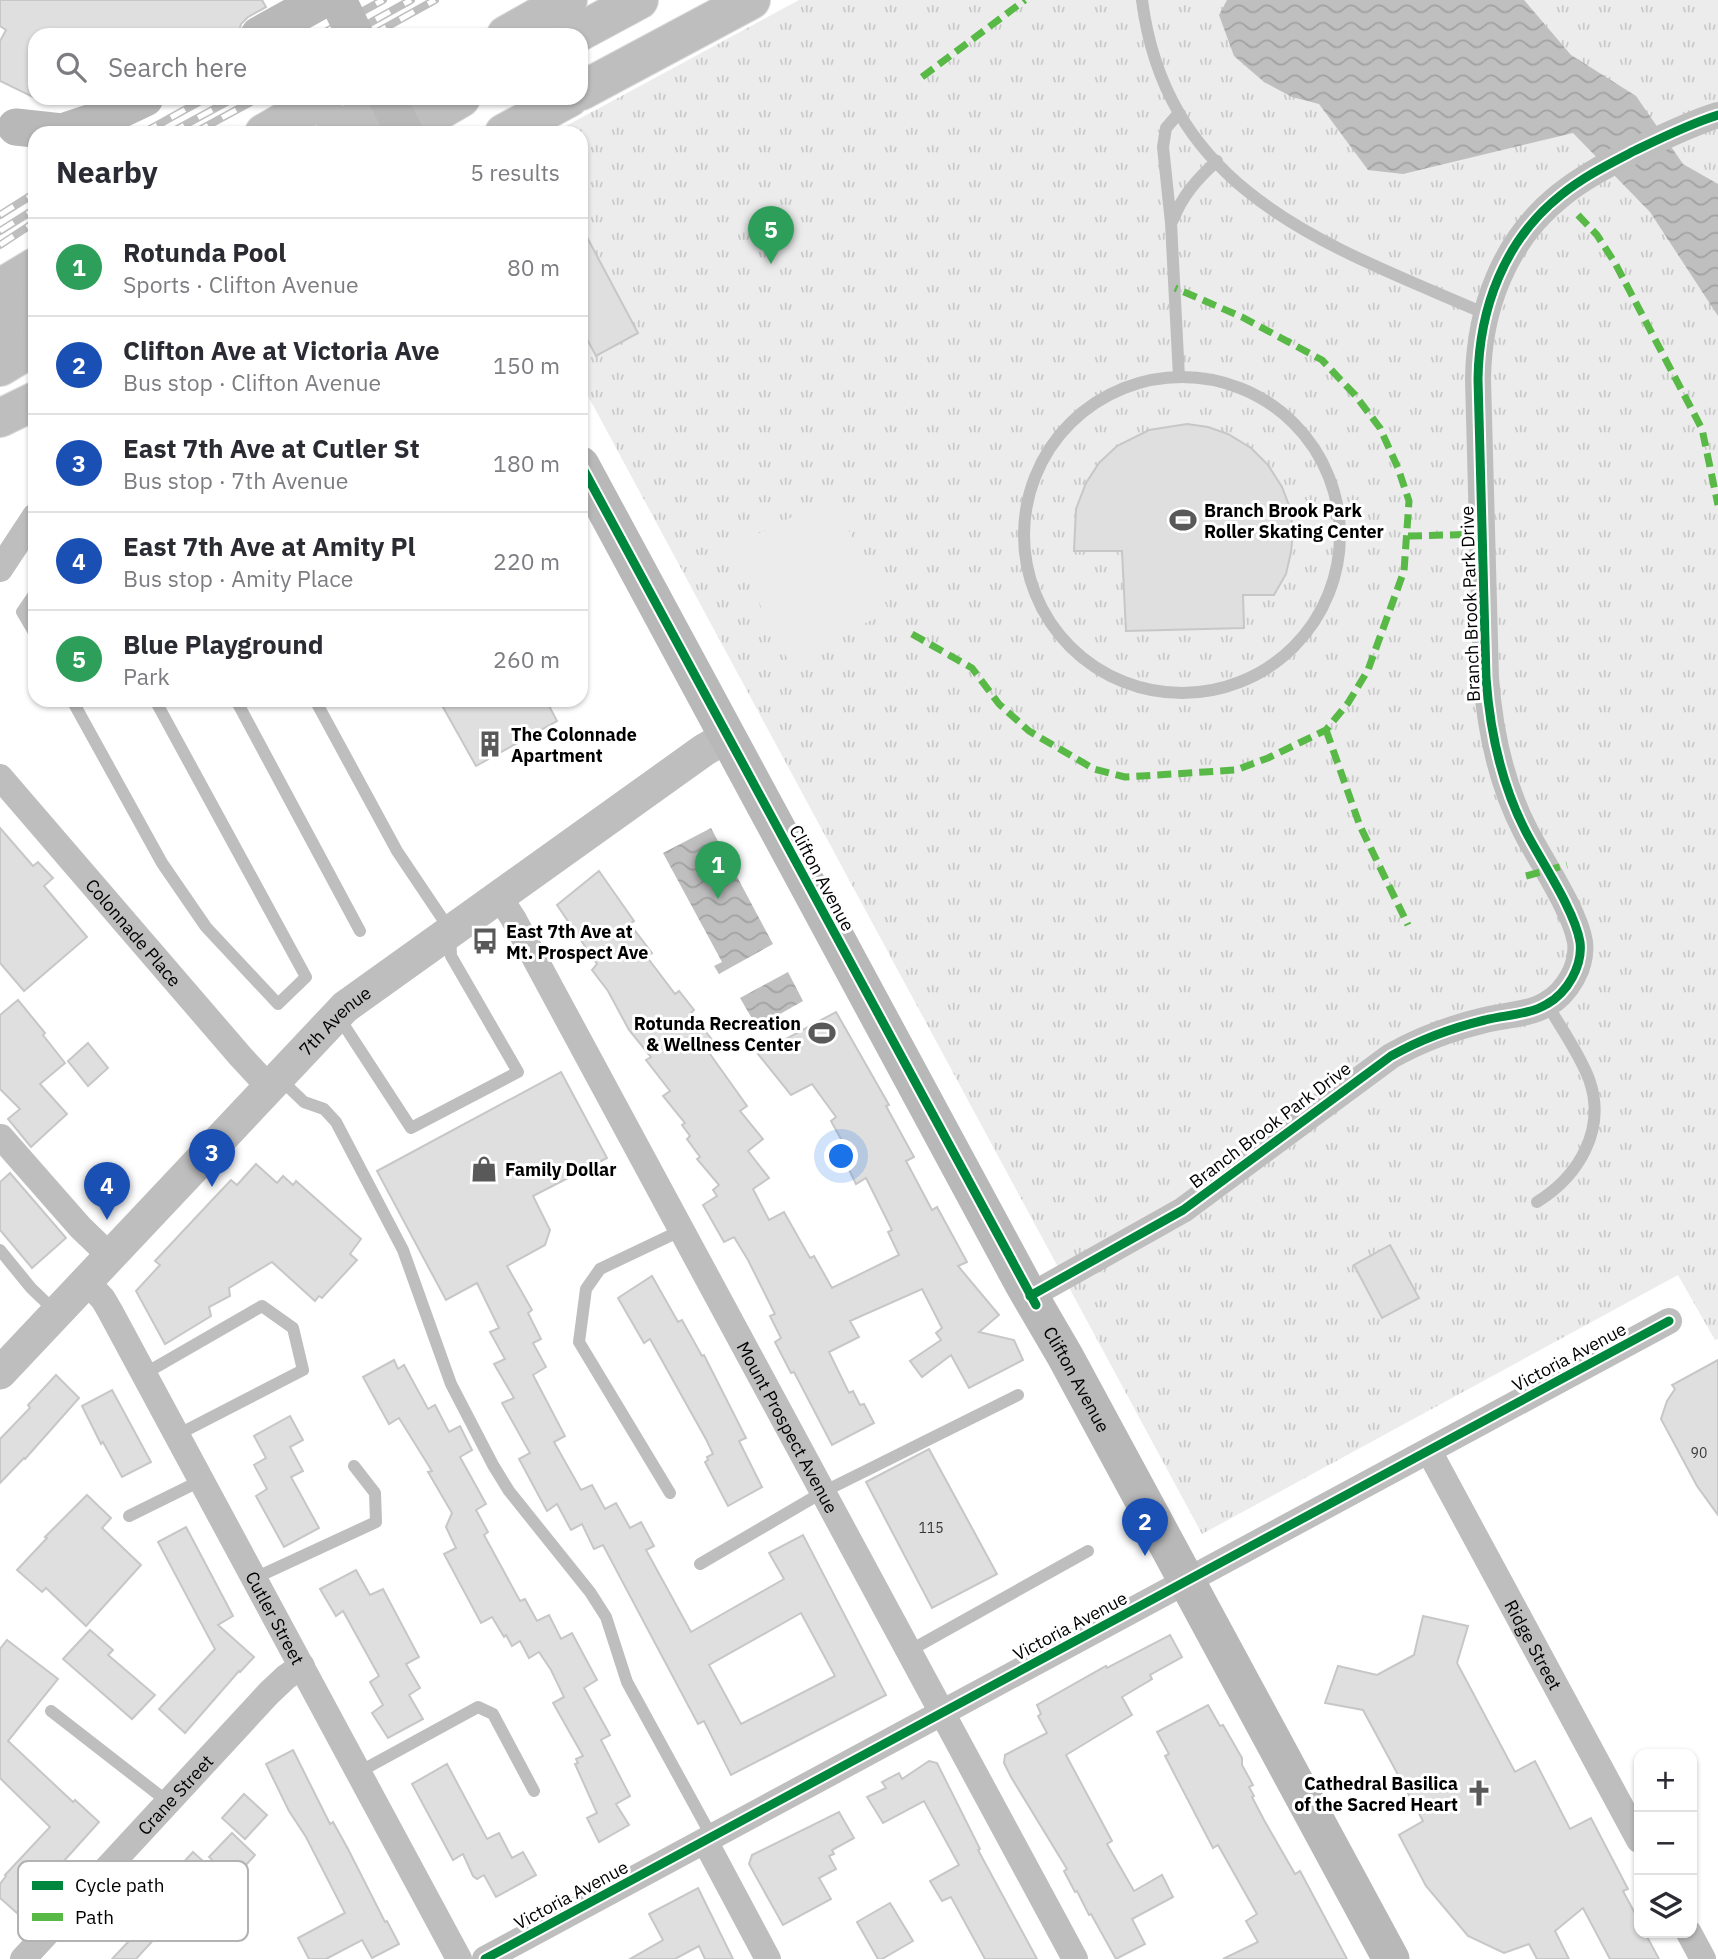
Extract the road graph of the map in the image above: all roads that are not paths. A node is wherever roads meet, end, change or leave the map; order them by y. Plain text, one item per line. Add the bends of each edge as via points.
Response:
1 (322, 0) edge
2 (338, 0) edge
3 (568, 0) edge
4 (639, 0) edge
5 (751, 0) edge
6 (1142, 0) edge
7 (272, 28) edge
8 (352, 28) edge
9 (518, 28) edge
10 (587, 28) edge
11 (588, 88) edge
12 (130, 105) edge
13 (313, 105) edge
14 (384, 105) edge
15 (390, 105) edge
16 (449, 105) edge
17 (556, 105) edge
18 (1179, 113) junction
19 (1718, 115) edge
20 (80, 126) edge
21 (276, 126) edge
22 (346, 126) edge
23 (400, 126) edge
24 (415, 126) edge
25 (517, 126) edge
26 (1216, 161) junction
27 (1171, 223) junction
28 (28, 271) edge
29 (0, 288) edge
30 (28, 311) edge
31 (1486, 314) junction
32 (0, 328) edge
33 (28, 350) edge
34 (0, 367) edge
35 (1179, 377) junction
36 (28, 404) edge
37 (0, 418) edge
38 (588, 486) edge
39 (28, 527) edge
40 (0, 569) edge
41 (28, 603) edge
42 (28, 622) edge
43 (76, 707) edge
44 (159, 707) edge
45 (240, 707) edge
46 (319, 707) edge
47 (727, 736) junction
48 (0, 777) edge
49 (498, 895) junction
50 (450, 930) junction
51 (360, 931) dead end
52 (1547, 1004) junction
53 (337, 1014) junction
54 (273, 1081) junction
55 (1, 1137) edge
56 (1537, 1202) dead end
57 (682, 1230) junction
58 (0, 1250) edge
59 (110, 1256) junction
60 (86, 1281) junction
61 (1030, 1296) junction
62 (56, 1312) junction
63 (1669, 1321) dead end
64 (0, 1373) edge
65 (144, 1374) junction
66 (1018, 1395) dead end
67 (177, 1435) junction
68 (1429, 1451) junction
69 (354, 1466) dead end
70 (202, 1480) junction
71 (823, 1492) junction
72 (670, 1493) dead end
73 (129, 1516) dead end
74 (1088, 1551) dead end
75 (700, 1564) dead end
76 (255, 1578) junction
77 (1187, 1581) junction
78 (909, 1651) junction
79 (302, 1667) junction
80 (51, 1711) dead end
81 (942, 1713) junction
82 (359, 1772) junction
83 (534, 1791) dead end
84 (168, 1802) junction
85 (1634, 1831) edge
86 (708, 1839) junction
87 (114, 1861) edge
88 (1692, 1938) edge
89 (40, 1941) edge
90 (23, 1959) edge
91 (459, 1959) edge
92 (485, 1959) edge
93 (768, 1959) edge
94 (1075, 1959) edge
95 (1391, 1959) edge
96 (1703, 1959) edge

1 - 7 main road
2 - 8 main road, bridge
3 - 9 highway
4 - 10 highway
5 - 11 highway
6 - 18 lane via 1153,56
12 - 20 main road
13 - 21 highway
14 - 22 highway
15 - 23 main road, bridge
16 - 24 highway
17 - 25 highway
18 - 26 lane
18 - 27 lane via 1166,128 1163,148
19 - 31 street, Branch Brook Park Drive via 1580,181 1544,210 1518,240
26 - 27 lane via 1183,197
26 - 31 lane via 1256,199 1317,239
27 - 35 lane
28 - 29 highway
30 - 32 highway
31 - 52 street, Branch Brook Park Drive via 1478,379 1490,722 1519,818 1580,942 1572,979
33 - 34 highway
35 - 35 lane via 1129,386 1099,400 1072,421 1035,476 1026,507 1024,541 1037,599 1070,648 1092,666 1143,689 1197,693 1250,678 1295,646 1326,599 1340,539 1338,507 1329,477 1314,447 1292,421 1265,400 1234,385
36 - 37 highway
38 - 47 main road, Clifton Avenue
39 - 40 street
41 - 42 lane via 22,612
43 - 44 lane via 170,874 206,927 278,1004 306,977
45 - 51 lane
46 - 50 lane via 397,851
47 - 49 street, 7th Avenue
47 - 61 main road, Clifton Avenue
48 - 54 street, Colonnade Place
49 - 50 street, 7th Avenue
49 - 57 street, Mount Prospect Avenue
50 - 53 street, 7th Avenue
50 - 53 lane via 451,956 518,1072 411,1128
52 - 56 lane via 1585,1070 1594,1099 1594,1120 1575,1168
52 - 61 street, Branch Brook Park Drive via 1451,1029 1391,1056 1183,1210
53 - 54 street, 7th Avenue
54 - 59 street, 7th Avenue
54 - 86 lane via 324,1109 336,1122 403,1250 449,1377 493,1465 606,1617 628,1682
55 - 59 street
57 - 71 street, Mount Prospect Avenue
57 - 72 lane via 600,1269 586,1289 579,1342
58 - 62 lane
59 - 60 street, 7th Avenue
60 - 62 street, 7th Avenue
60 - 65 street, Cutler Street via 103,1299
61 - 77 main road, Clifton Avenue
62 - 64 street, 7th Avenue
63 - 68 street, Victoria Avenue
65 - 67 street, Cutler Street
65 - 67 lane via 262,1306 293,1328 303,1370
66 - 71 lane
67 - 70 street, Cutler Street
68 - 77 street, Victoria Avenue
68 - 85 street, Ridge Street
69 - 76 lane via 375,1493 376,1522
70 - 73 lane
70 - 76 street, Cutler Street
71 - 75 lane
71 - 78 street, Mount Prospect Avenue
74 - 78 lane
76 - 79 street, Cutler Street
77 - 81 street, Victoria Avenue
77 - 95 main road, Clifton Avenue
78 - 81 street, Mount Prospect Avenue
79 - 82 street, Cutler Street
79 - 84 street, Crane Street via 269,1693
80 - 84 lane
81 - 86 street, Victoria Avenue
81 - 94 street, Mount Prospect Avenue
82 - 83 lane via 478,1707 493,1714
82 - 91 street, Cutler Street
84 - 87 street, Crane Street
86 - 92 street, Victoria Avenue
86 - 93 street
88 - 96 street
89 - 90 street, Crane Street

